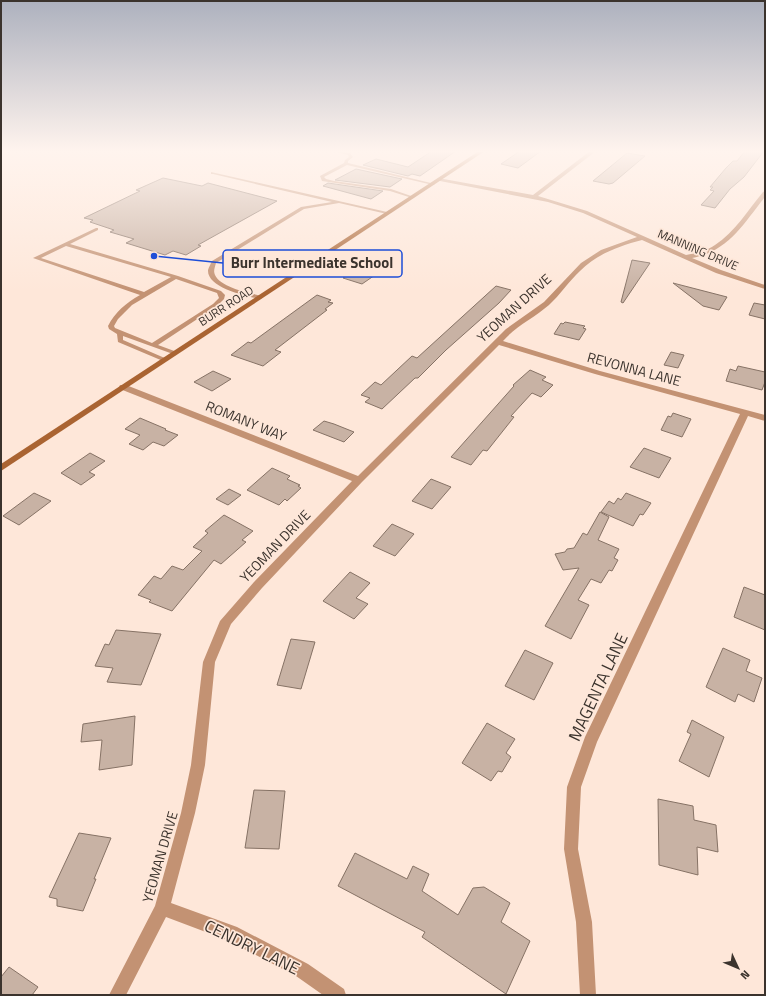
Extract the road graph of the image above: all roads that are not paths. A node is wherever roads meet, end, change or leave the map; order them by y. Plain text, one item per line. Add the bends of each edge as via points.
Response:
1 (303, 197) edge
2 (318, 197) edge
3 (412, 197) edge
4 (535, 197) edge
5 (763, 197) edge
6 (338, 202) junction
7 (303, 208) junction
8 (387, 214) junction
9 (96, 229) dead end
10 (641, 238) junction
11 (66, 244) junction
12 (685, 257) junction
13 (176, 277) junction
14 (765, 287) edge
15 (146, 295) junction
16 (260, 297) junction
17 (120, 333) junction
18 (498, 342) junction
19 (154, 345) junction
20 (175, 353) junction
21 (165, 360) junction
22 (123, 387) junction
23 (745, 412) junction
24 (765, 418) edge
25 (1, 468) edge
26 (359, 480) junction
27 (162, 908) junction
28 (117, 995) edge
29 (338, 995) edge
30 (588, 995) edge

1 - 7 lane
2 - 6 lane
3 - 8 street, BURR ROAD
4 - 10 street, MANNING DRIVE via 586,212
5 - 12 street via 722,243 701,254
6 - 7 lane
6 - 8 lane
7 - 16 lane via 214,262 210,268 216,281 237,291
8 - 16 street, BURR ROAD
9 - 11 lane
10 - 12 street, MANNING DRIVE
10 - 18 street, YEOMAN DRIVE via 620,244 583,263 553,297 506,331
11 - 13 lane
11 - 15 lane via 36,258
12 - 14 street, MANNING DRIVE via 719,272
13 - 15 lane
13 - 19 lane via 219,292 222,298
15 - 17 lane via 113,319 112,329
16 - 20 street, BURR ROAD
17 - 19 lane
17 - 21 lane via 120,341
18 - 23 street, REVONNA LANE via 566,364
18 - 26 street, YEOMAN DRIVE
19 - 20 lane
20 - 21 street, BURR ROAD
21 - 22 street, BURR ROAD
22 - 25 street, BURR ROAD
22 - 26 street, ROMANY WAY
23 - 24 street, REVONNA LANE
23 - 30 street, MAGENTA LANE via 590,741 574,787 571,849 584,922
26 - 27 street, YEOMAN DRIVE via 226,621 209,662 198,765 188,813
27 - 28 street, YEOMAN DRIVE
27 - 29 street, CENDRY LANE via 231,933 302,970

